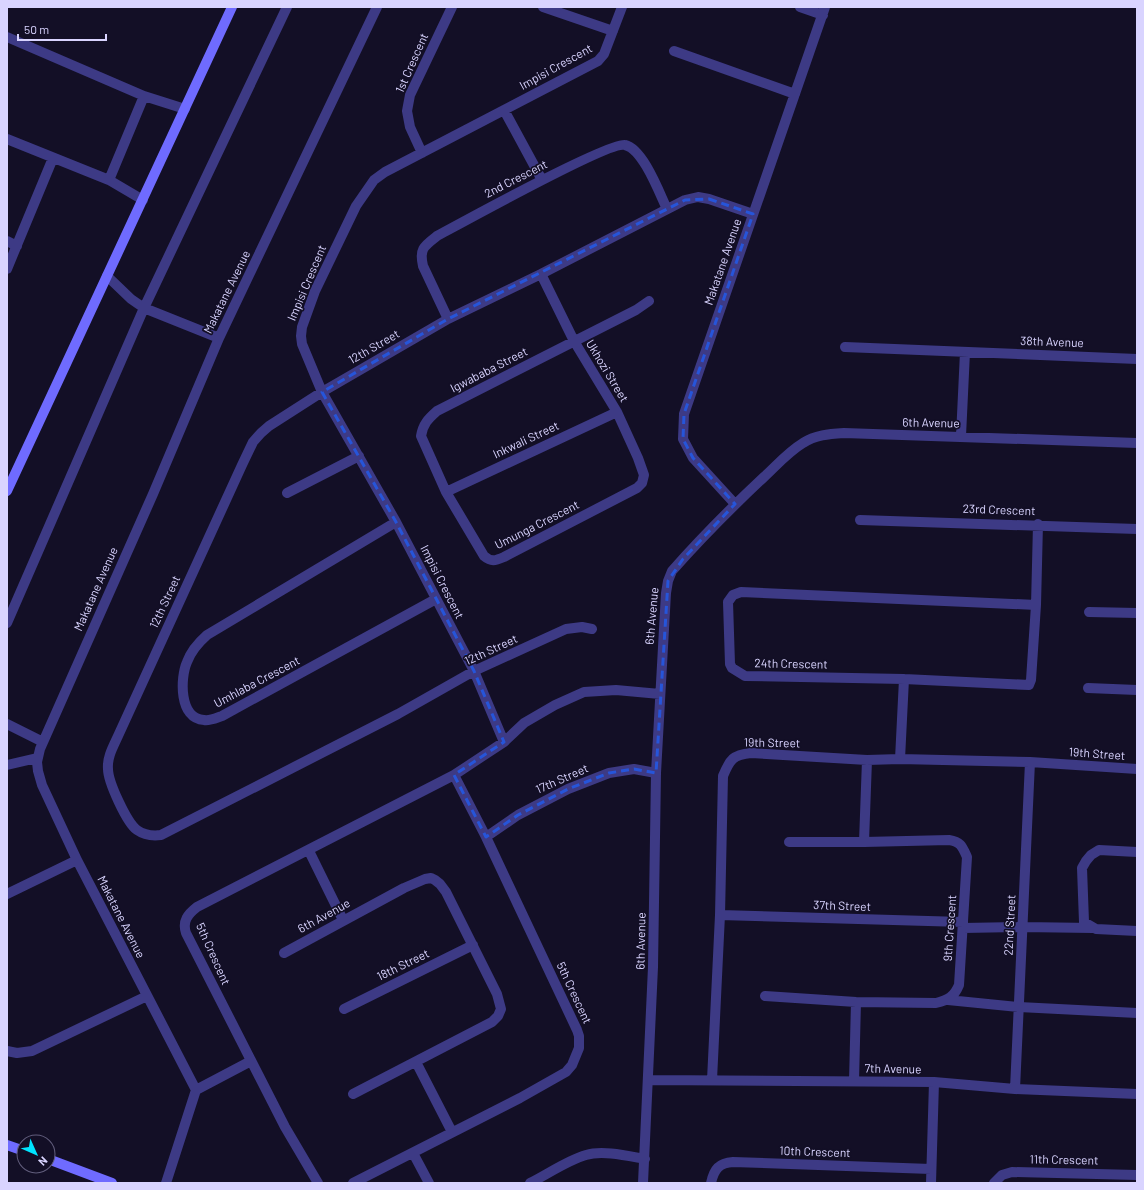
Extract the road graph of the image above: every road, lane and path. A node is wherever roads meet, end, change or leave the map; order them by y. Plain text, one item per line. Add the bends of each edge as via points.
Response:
1 (232, 7) edge
2 (287, 7) edge
3 (377, 7) edge
4 (452, 7) edge
5 (544, 7) edge
6 (622, 7) edge
7 (800, 7) edge
8 (824, 11) edge
9 (613, 31) junction
10 (7, 37) edge
11 (674, 51) dead end
12 (795, 94) junction
13 (144, 96) junction
14 (185, 109) junction
15 (504, 110) junction
16 (7, 139) edge
17 (422, 154) junction
18 (53, 158) junction
19 (109, 180) junction
20 (542, 180) junction
21 (143, 200) junction
22 (667, 209) junction
23 (754, 214) junction
24 (7, 241) edge
25 (17, 246) junction
26 (7, 269) edge
27 (541, 274) junction
28 (107, 276) junction
29 (649, 301) dead end
30 (144, 308) junction
31 (448, 319) junction
32 (219, 338) junction
33 (574, 341) junction
34 (845, 347) dead end
35 (965, 352) junction
36 (1137, 359) edge
37 (322, 392) junction
38 (617, 412) junction
39 (422, 428) joint
40 (961, 436) junction
41 (1137, 443) edge
42 (359, 456) junction
43 (642, 483) joint
44 (7, 491) edge
45 (446, 492) junction
46 (287, 493) dead end
47 (735, 504) junction
48 (860, 520) dead end
49 (396, 522) junction
50 (1038, 524) junction
51 (1137, 528) edge
52 (436, 599) junction
53 (1036, 605) junction
54 (1089, 612) dead end
55 (1137, 613) edge
56 (7, 623) edge
57 (592, 629) dead end
58 (474, 671) junction
59 (904, 679) junction
60 (1088, 688) dead end
61 (1137, 690) edge
62 (660, 694) junction
63 (7, 724) edge
64 (43, 742) junction
65 (504, 742) junction
66 (37, 758) junction
67 (900, 759) junction
68 (867, 760) junction
69 (1030, 762) junction
70 (7, 765) edge
71 (1137, 769) edge
72 (656, 773) junction
73 (454, 775) junction
74 (486, 837) junction
75 (790, 842) dead end
76 (864, 842) junction
77 (309, 851) junction
78 (1137, 852) edge
79 (77, 860) junction
80 (7, 894) edge
81 (720, 915) junction
82 (343, 920) junction
83 (963, 925) junction
84 (1022, 927) junction
85 (1093, 928) junction
86 (1137, 931) edge
87 (473, 945) junction
88 (284, 953) dead end
89 (147, 996) junction
90 (765, 996) dead end
91 (948, 1000) junction
92 (856, 1002) junction
93 (1019, 1007) junction
94 (344, 1009) dead end
95 (1137, 1013) edge
96 (7, 1051) edge
97 (251, 1061) junction
98 (416, 1062) junction
99 (648, 1080) junction
100 (712, 1080) junction
101 (854, 1081) junction
102 (934, 1082) junction
103 (1015, 1089) junction
104 (196, 1090) junction
105 (353, 1094) dead end
106 (1137, 1094) edge
107 (452, 1132) junction
108 (413, 1153) junction
109 (645, 1158) junction
110 (56, 1162) edge
111 (931, 1169) junction
112 (1137, 1175) edge
113 (112, 1183) edge
114 (166, 1183) edge
115 (318, 1183) edge
116 (354, 1183) edge
117 (430, 1183) edge
118 (530, 1183) edge
119 (643, 1183) edge
120 (711, 1183) edge
121 (931, 1183) edge
122 (994, 1183) edge

1 - 14 main road
2 - 30 street
3 - 32 street, Makatane Avenue
4 - 17 street, 1st Crescent via 410,95 407,111 410,127
5 - 9 street
6 - 9 street, Impisi Crescent
7 - 8 street, Makatane Avenue
8 - 12 street, Makatane Avenue
9 - 15 street, Impisi Crescent via 604,54 598,60
10 - 13 street
11 - 12 street
12 - 23 street, Makatane Avenue
13 - 14 street
13 - 19 street
14 - 21 main road
15 - 17 street, Impisi Crescent
15 - 20 street
16 - 18 street
17 - 37 street, Impisi Crescent via 374,180 356,206 315,291 301,336 305,353
18 - 19 street
18 - 25 street
19 - 21 street
20 - 22 street, 2nd Crescent via 623,144 642,158
20 - 31 street, 2nd Crescent via 437,236 425,245 421,257 423,266
21 - 28 main road
22 - 23 street, 12th Street via 698,197
22 - 27 street, 12th Street
23 - 47 street, Makatane Avenue via 684,414 683,439 693,458
24 - 25 street
25 - 26 street
27 - 31 street, 12th Street
27 - 33 street, Ukhozi Street
28 - 30 street
28 - 44 main road
29 - 33 street, Igwababa Street
30 - 32 street
30 - 56 street
31 - 37 street, 12th Street
32 - 64 street, Makatane Avenue
33 - 38 street, Ukhozi Street
33 - 39 street, Igwababa Street via 437,411
34 - 35 street, 38th Avenue
35 - 36 street, 38th Avenue
35 - 40 street
37 - 42 street, Impisi Crescent
37 - 58 street, 12th Street via 268,426 253,442 112,749 108,770 118,801 138,831 148,835 161,835 398,714
38 - 43 street, Ukhozi Street via 644,475
38 - 45 street, Inkwali Street
39 - 45 street, Umunga Crescent via 421,436
40 - 41 street, 6th Avenue
40 - 47 street, 6th Avenue via 844,433 820,436 792,451
42 - 46 street
42 - 49 street, Impisi Crescent
43 - 45 street, Umunga Crescent via 637,488 495,561 484,556
47 - 62 street, 6th Avenue via 672,571 668,581
48 - 50 street, 23rd Crescent
49 - 52 street, Impisi Crescent
49 - 52 street, Umhlaba Crescent via 207,635 191,653 186,664 183,699 187,708 200,720 222,716
50 - 51 street, 23rd Crescent
50 - 53 street, 24th Crescent
52 - 58 street, Impisi Crescent
53 - 59 street, 24th Crescent via 1029,685
53 - 59 street, 24th Crescent via 741,592 733,595 728,602 730,664 745,676
54 - 55 street
57 - 58 street, 12th Street via 566,629
58 - 65 street, Impisi Crescent
59 - 67 street
60 - 61 street
62 - 65 street, 5th Crescent via 616,690 584,692 524,723
62 - 72 street, 6th Avenue
63 - 64 street
64 - 66 street, Makatane Avenue
65 - 73 street, 5th Crescent
66 - 70 street
66 - 79 street, Makatane Avenue via 42,785
67 - 68 street, 19th Street
67 - 69 street, 19th Street
68 - 76 street
68 - 81 street, 19th Street via 751,753 732,758 723,776
69 - 71 street, 19th Street
69 - 84 street, 22nd Street
72 - 74 street, 17th Street via 634,769 609,773 568,789 518,815
72 - 99 street, 6th Avenue via 653,968
73 - 74 street, 5th Crescent
73 - 77 street, 5th Crescent
74 - 107 street, 5th Crescent via 577,1030 579,1042 576,1057 566,1072
75 - 76 street, 9th Crescent
76 - 83 street, 9th Crescent via 958,841 967,857
77 - 82 street
77 - 97 street, 5th Crescent via 197,907 185,921 186,933
78 - 85 street via 1099,850 1086,861 1082,868 1084,922
79 - 80 street
79 - 89 street, Makatane Avenue
81 - 83 street, 37th Street
81 - 100 street, 19th Street
82 - 87 street, 6th Avenue via 404,888 431,878 446,892
82 - 88 street, 6th Avenue
83 - 84 street, 37th Street
83 - 91 street, 9th Crescent via 959,986
84 - 85 street, 37th Street
84 - 93 street, 22nd Street
85 - 86 street, 37th Street
87 - 94 street, 18th Street
87 - 98 street, 6th Avenue via 497,994 500,1012 492,1022
89 - 96 street via 32,1051
89 - 104 street, Makatane Avenue
90 - 92 street
91 - 92 street via 936,1003
91 - 93 street
92 - 101 street
93 - 95 street
93 - 103 street, 22nd Street
97 - 104 street
97 - 115 street, 5th Crescent
98 - 105 street, 6th Avenue
98 - 107 street
99 - 100 street, 7th Avenue
99 - 109 street, 6th Avenue
100 - 101 street, 7th Avenue
101 - 102 street, 7th Avenue
102 - 103 street, 7th Avenue
102 - 111 street
103 - 106 street, 7th Avenue
104 - 114 street
107 - 108 street, 5th Crescent
108 - 116 street, 5th Crescent
108 - 117 street
109 - 118 street via 587,1155
109 - 119 street, 6th Avenue
110 - 113 main road
111 - 120 street, 10th Crescent via 723,1162 716,1170
111 - 121 street
112 - 122 street, 11th Crescent via 1012,1172 1002,1175

